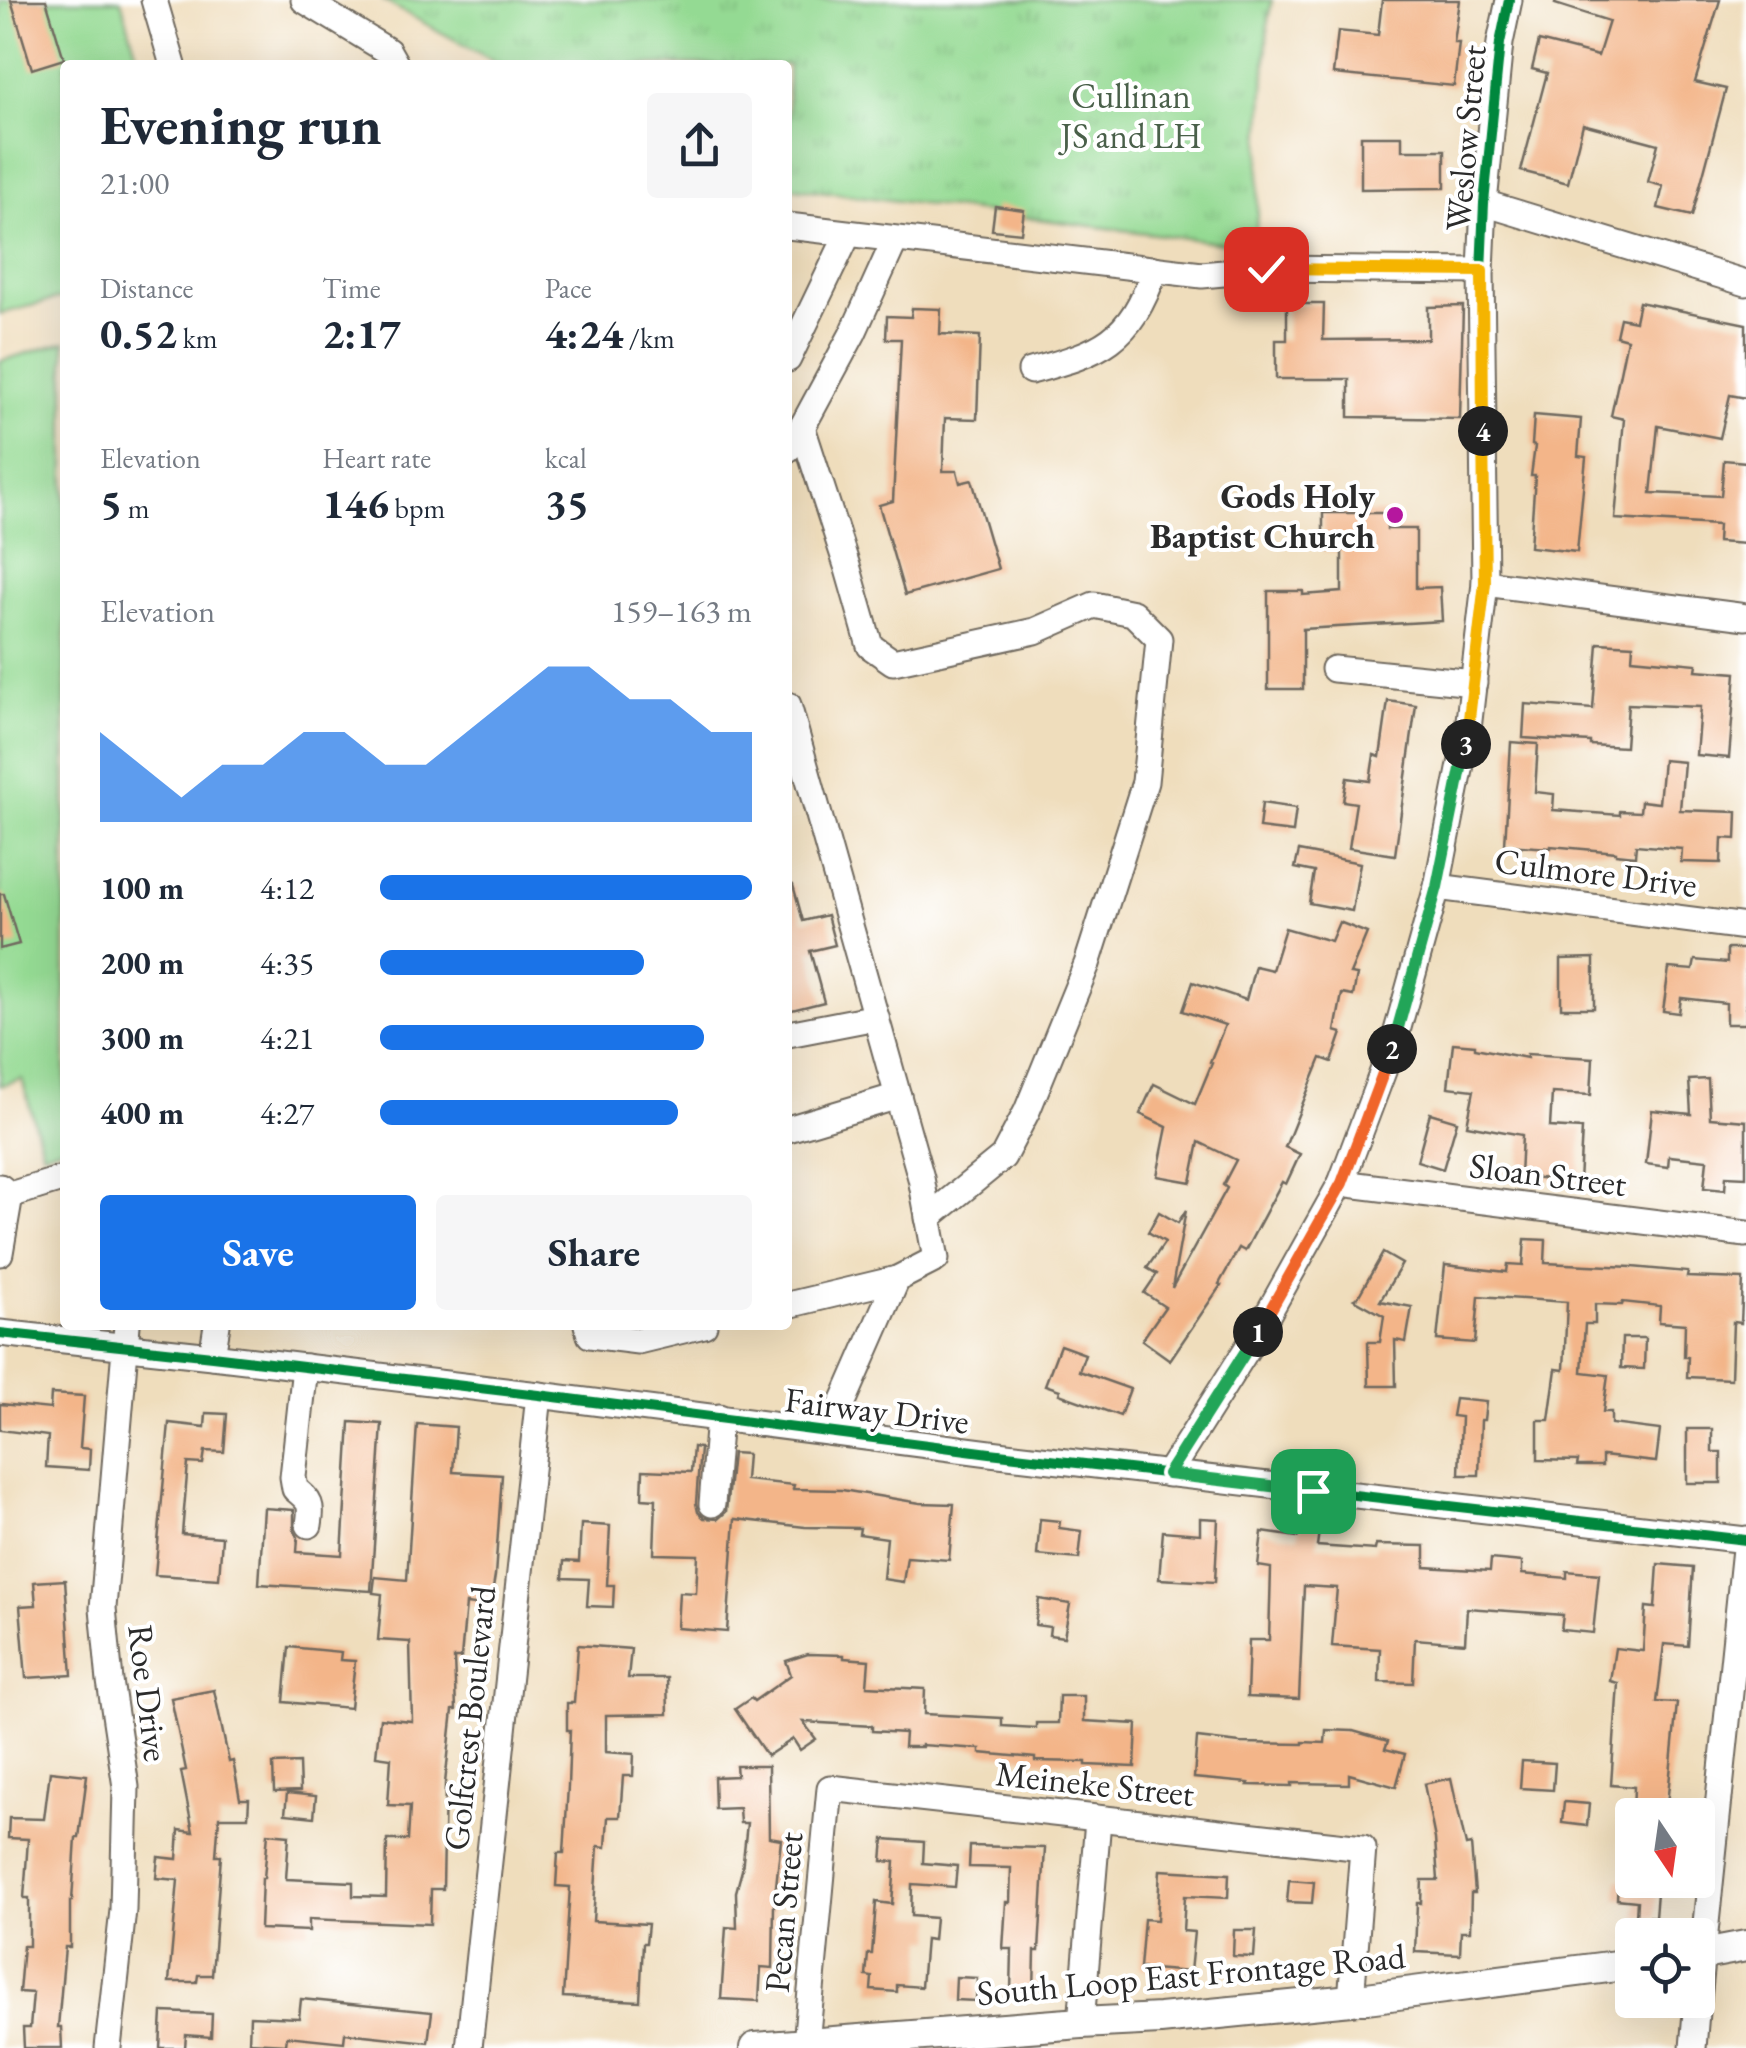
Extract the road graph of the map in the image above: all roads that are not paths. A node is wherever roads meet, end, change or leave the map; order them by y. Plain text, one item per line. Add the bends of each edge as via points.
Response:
1 (154, 0) edge
2 (304, 0) edge
3 (1509, 0) edge
4 (172, 60) edge
5 (384, 60) edge
6 (1484, 203) junction
7 (792, 227) edge
8 (848, 234) junction
9 (895, 240) junction
10 (1154, 270) junction
11 (1482, 271) junction
12 (1746, 284) edge
13 (792, 352) edge
14 (1031, 371) dead end
15 (802, 426) junction
16 (792, 445) edge
17 (1485, 583) junction
18 (1746, 617) edge
19 (1334, 669) dead end
20 (1474, 683) junction
21 (792, 719) edge
22 (1437, 887) junction
23 (1746, 926) edge
24 (876, 1017) junction
25 (792, 1033) edge
26 (898, 1096) junction
27 (792, 1128) edge
28 (60, 1179) edge
29 (1342, 1183) junction
30 (5, 1191) edge
31 (928, 1218) junction
32 (1746, 1234) edge
33 (0, 1254) edge
34 (897, 1278) junction
35 (792, 1304) edge
36 (216, 1330) edge
37 (588, 1330) edge
38 (683, 1330) edge
39 (0, 1333) edge
40 (127, 1336) edge
41 (212, 1356) junction
42 (305, 1367) junction
43 (540, 1395) junction
44 (719, 1418) junction
45 (830, 1432) junction
46 (1168, 1474) junction
47 (712, 1504) dead end
48 (310, 1525) dead end
49 (1746, 1540) edge
50 (830, 1788) joint
51 (1098, 1820) junction
52 (1704, 1918) edge
53 (1746, 1946) edge
54 (1715, 1952) edge
55 (1615, 1966) edge
56 (1351, 2000) junction
57 (1696, 2018) edge
58 (1082, 2023) junction
59 (806, 2044) junction
60 (108, 2048) edge
61 (469, 2048) edge
62 (755, 2048) edge
63 (1692, 2048) edge

1 - 4 street
2 - 5 street
3 - 6 street, Weslow Street
6 - 11 street, Weslow Street
6 - 12 street
7 - 8 street
8 - 9 street
8 - 13 street
9 - 10 street
9 - 15 street
10 - 11 street
10 - 14 street via 1146,296 1117,337 1082,358
11 - 17 street, Weslow Street
15 - 16 street
15 - 31 street via 870,646 893,662 1035,631 1094,606 1133,613 1158,639 1146,782 1087,964 1003,1157
17 - 18 street
17 - 20 street, Weslow Street
19 - 20 street
20 - 22 street, Weslow Street
21 - 24 street
22 - 23 street, Culmore Drive
22 - 29 street, Weslow Street via 1394,1042
24 - 25 street
24 - 26 street
26 - 27 street
26 - 31 street
28 - 30 street
29 - 32 street, Sloan Street
29 - 46 street, Weslow Street
30 - 33 street
31 - 34 street via 936,1258
34 - 35 street
34 - 45 street
36 - 41 street
37 - 38 street via 638,1341
39 - 40 street, Fairway Drive
40 - 41 street, Fairway Drive
40 - 60 street, Roe Drive via 102,1608 126,1787 124,1910
41 - 42 street, Fairway Drive
42 - 43 street, Fairway Drive
42 - 48 street via 293,1477 312,1507
43 - 44 street, Fairway Drive
43 - 61 street, Golfcrest Boulevard
44 - 45 street, Fairway Drive
44 - 47 street
45 - 46 street, Fairway Drive
46 - 49 street, Fairway Drive
49 - 52 street
50 - 51 street, Meineke Street
50 - 59 street, Pecan Street
51 - 56 street, Meineke Street via 1363,1848
51 - 58 street
53 - 54 main road
55 - 56 main road, South Loop East Frontage Road
56 - 58 main road, South Loop East Frontage Road
57 - 63 street
58 - 59 main road, South Loop East Frontage Road
59 - 62 main road, South Loop East Frontage Road

